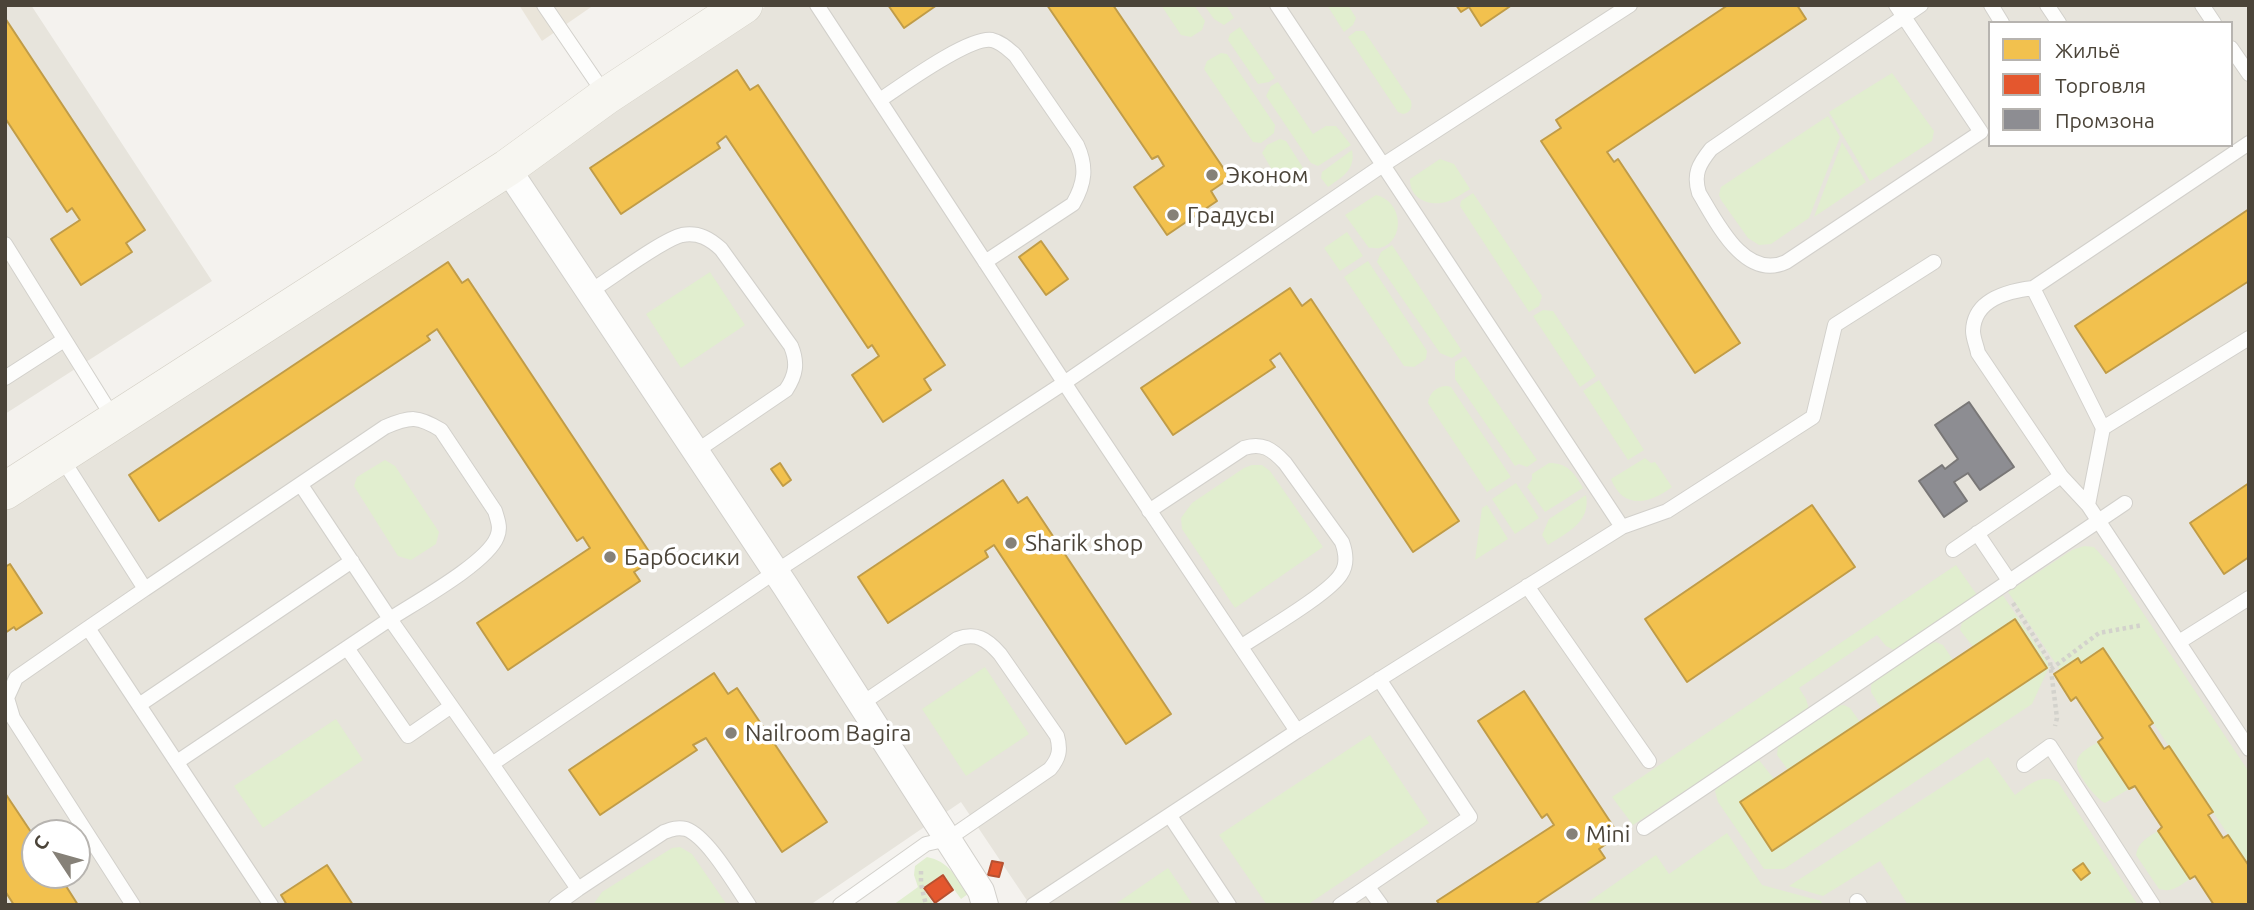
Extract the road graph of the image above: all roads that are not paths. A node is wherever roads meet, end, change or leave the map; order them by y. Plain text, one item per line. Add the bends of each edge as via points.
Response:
1 (544, 5) edge
2 (744, 5) edge
3 (817, 5) edge
4 (1277, 5) edge
5 (1630, 5) edge
6 (1920, 5) edge
7 (1991, 5) edge
8 (2047, 5) edge
9 (2202, 5) edge
10 (1900, 11) edge
11 (2001, 21) edge
12 (2058, 21) edge
13 (2213, 21) edge
14 (2233, 51) edge
15 (2249, 74) edge
16 (606, 96) junction
17 (880, 100) junction
18 (1985, 129) edge
19 (2249, 143) edge
20 (1383, 165) junction
21 (507, 168) junction
22 (5, 244) edge
23 (985, 262) junction
24 (1934, 262) dead end
25 (2033, 288) junction
26 (589, 292) junction
27 (2249, 338) edge
28 (64, 340) junction
29 (5, 378) edge
30 (1064, 383) junction
31 (114, 420) junction
32 (2103, 428) junction
33 (695, 452) junction
34 (60, 456) junction
35 (2060, 475) junction
36 (301, 485) junction
37 (5, 491) edge
38 (2125, 503) dead end
39 (2088, 505) junction
40 (1149, 511) junction
41 (2099, 522) junction
42 (1622, 527) junction
43 (1977, 533) junction
44 (1953, 550) dead end
45 (352, 561) junction
46 (775, 572) junction
47 (2007, 585) junction
48 (1527, 586) junction
49 (145, 590) junction
50 (2249, 598) edge
51 (390, 620) junction
52 (88, 628) junction
53 (2179, 642) junction
54 (1242, 646) junction
55 (347, 648) junction
56 (1380, 678) junction
57 (861, 704) junction
58 (139, 705) junction
59 (450, 707) junction
60 (1297, 731) junction
61 (2249, 749) edge
62 (1649, 761) dead end
63 (177, 762) junction
64 (492, 764) junction
65 (2024, 765) dead end
66 (1170, 816) junction
67 (1644, 828) dead end
68 (948, 839) junction
69 (1368, 887) junction
70 (578, 889) junction
71 (133, 905) edge
72 (271, 905) edge
73 (556, 905) edge
74 (749, 905) edge
75 (839, 905) edge
76 (985, 905) edge
77 (1033, 905) edge
78 (1229, 905) edge
79 (1340, 905) edge
80 (1381, 905) edge
81 (2153, 905) edge

1 - 16 lane
2 - 16 street
3 - 17 lane
4 - 20 lane
5 - 20 lane
6 - 10 lane
7 - 11 lane
8 - 12 lane
9 - 13 lane
10 - 18 lane
10 - 18 lane via 1711,149 1699,164 1699,193 1740,254 1764,267 1777,267
14 - 15 lane
16 - 21 street
17 - 23 lane
17 - 23 lane via 965,46 991,40 1015,55 1077,145 1084,175 1073,204
19 - 25 lane
20 - 30 lane
20 - 42 lane
21 - 26 street
21 - 31 street
22 - 28 lane
23 - 30 lane
24 - 42 lane via 1835,325 1813,417 1667,511
25 - 32 lane
25 - 35 lane via 2003,293 1989,302 1978,314 1973,331 1978,354
26 - 33 street
26 - 33 lane via 681,235 709,238 791,346 796,367 786,390
27 - 32 lane
28 - 29 lane
28 - 31 lane
30 - 40 lane
30 - 46 lane
31 - 34 street
32 - 39 lane
33 - 46 street
34 - 37 street
34 - 49 lane
35 - 39 lane
35 - 43 lane
36 - 45 lane
36 - 49 lane
36 - 51 lane via 402,419 416,417 442,430 495,511 498,535 484,556
38 - 41 lane
39 - 41 lane
40 - 54 lane
40 - 54 lane via 1254,444 1275,452 1342,542 1347,556 1342,574
41 - 47 lane
41 - 53 lane
42 - 48 lane
43 - 44 lane
43 - 47 lane
45 - 51 lane
45 - 58 lane
46 - 57 street
46 - 64 lane
47 - 67 lane
48 - 56 lane
48 - 62 lane
49 - 52 lane
50 - 53 lane
51 - 55 lane
51 - 59 lane
52 - 58 lane
52 - 71 lane via 16,678 7,698 13,718
53 - 61 lane
54 - 60 lane
55 - 59 lane via 408,736
55 - 63 lane
56 - 60 lane
56 - 69 lane via 1470,817
57 - 68 street
57 - 68 lane via 957,639 979,636 1000,654 1057,736 1060,748 1050,769
58 - 63 lane
59 - 64 lane
60 - 66 lane
63 - 72 lane
64 - 70 lane
65 - 81 lane via 2050,746
66 - 77 lane
66 - 78 lane
68 - 75 lane via 926,844
68 - 76 street
69 - 79 lane
69 - 80 lane
70 - 73 lane
70 - 74 lane via 676,828 703,841

